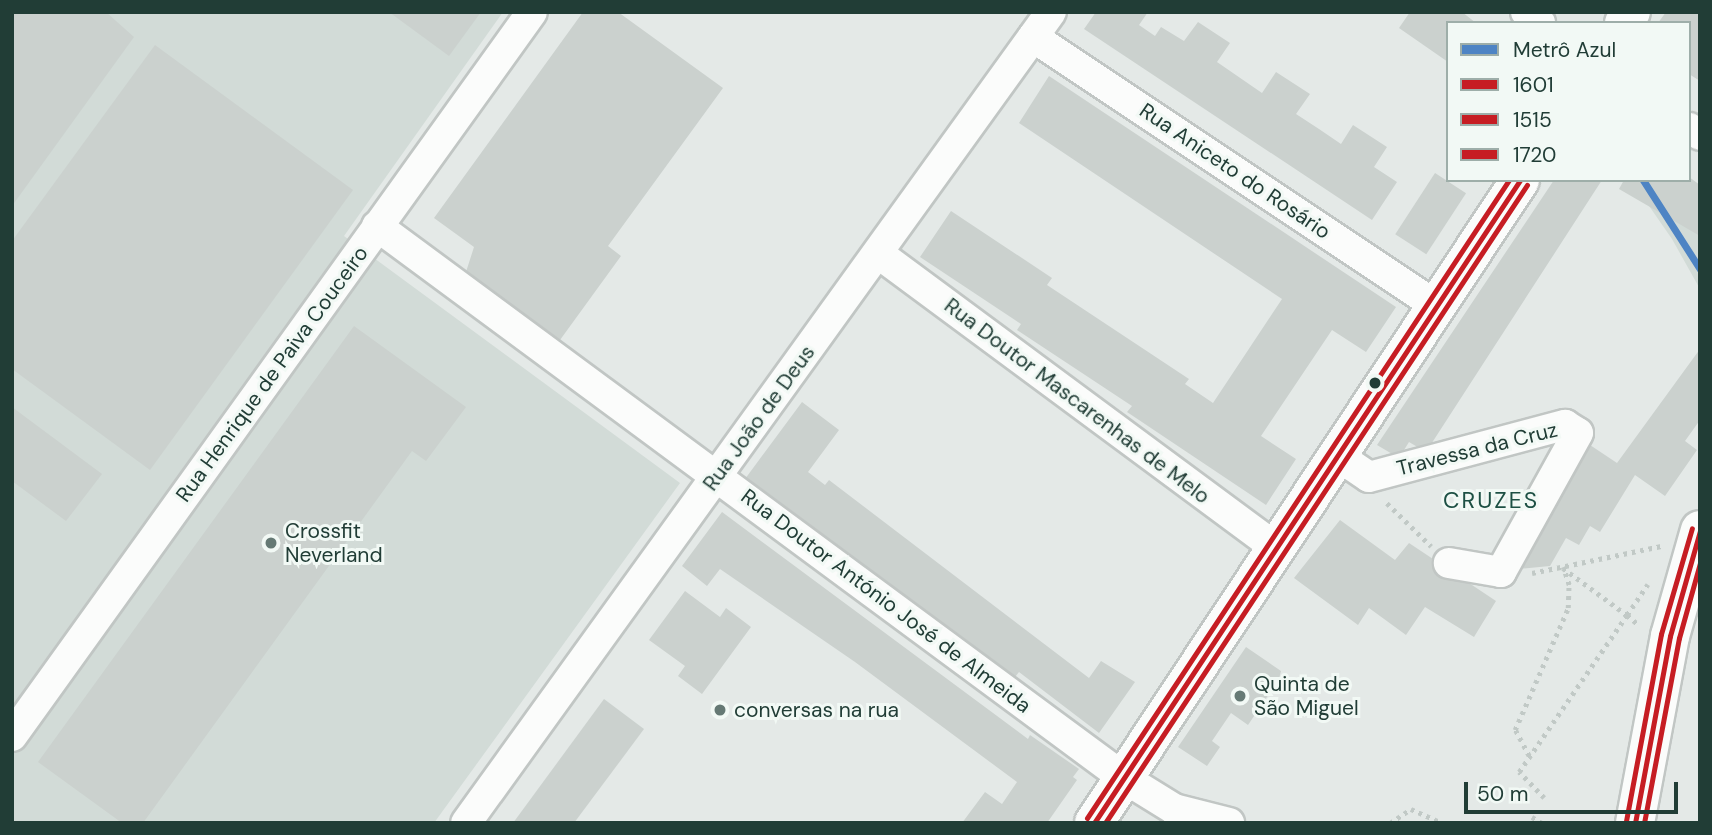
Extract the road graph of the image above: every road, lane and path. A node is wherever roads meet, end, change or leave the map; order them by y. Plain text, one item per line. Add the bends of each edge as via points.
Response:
1 (532, 12) edge
2 (1051, 12) edge
3 (1033, 37) junction
4 (1519, 182) edge
5 (377, 226) junction
6 (879, 254) junction
7 (1437, 306) junction
8 (1338, 456) junction
9 (716, 475) junction
10 (1369, 477) junction
11 (1276, 548) junction
12 (1695, 555) edge
13 (1449, 563) joint
14 (1563, 567) junction
15 (1627, 615) junction
16 (1670, 636) junction
17 (12, 736) edge
18 (1530, 756) junction
19 (1124, 778) junction
20 (1544, 798) dead end
21 (1532, 817) dead end
22 (466, 823) edge
23 (1094, 823) edge
24 (1229, 823) edge
25 (1391, 823) edge
26 (1443, 823) edge
27 (1542, 823) edge
28 (1635, 823) edge

1 - 5 street, Rua Henrique de Paiva Couceiro
2 - 3 street, Rua João de Deus
3 - 6 street, Rua João de Deus
3 - 7 street, Rua Aniceto do Rosário
4 - 7 main road
5 - 9 street, Rua Doutor António José de Almeida
5 - 17 street, Rua Henrique de Paiva Couceiro
6 - 9 street, Rua João de Deus
6 - 11 street, Rua Doutor Mascarenhas de Melo
7 - 8 main road
8 - 10 street, Travessa da Cruz
8 - 11 main road
9 - 19 street, Rua Doutor António José de Almeida
9 - 22 street, Rua João de Deus
10 - 13 path via 1372,488
10 - 13 street, Travessa da Cruz via 1565,425 1578,433 1501,572
11 - 19 main road
12 - 14 path
12 - 16 main road
14 - 15 path
14 - 18 path via 1569,585 1568,608 1515,730
15 - 16 path via 1649,632
15 - 18 path
16 - 28 main road
18 - 20 path via 1519,772
19 - 23 main road
19 - 24 street, Rua Doutor António José de Almeida via 1174,809
21 - 27 path
25 - 26 path via 1411,809

